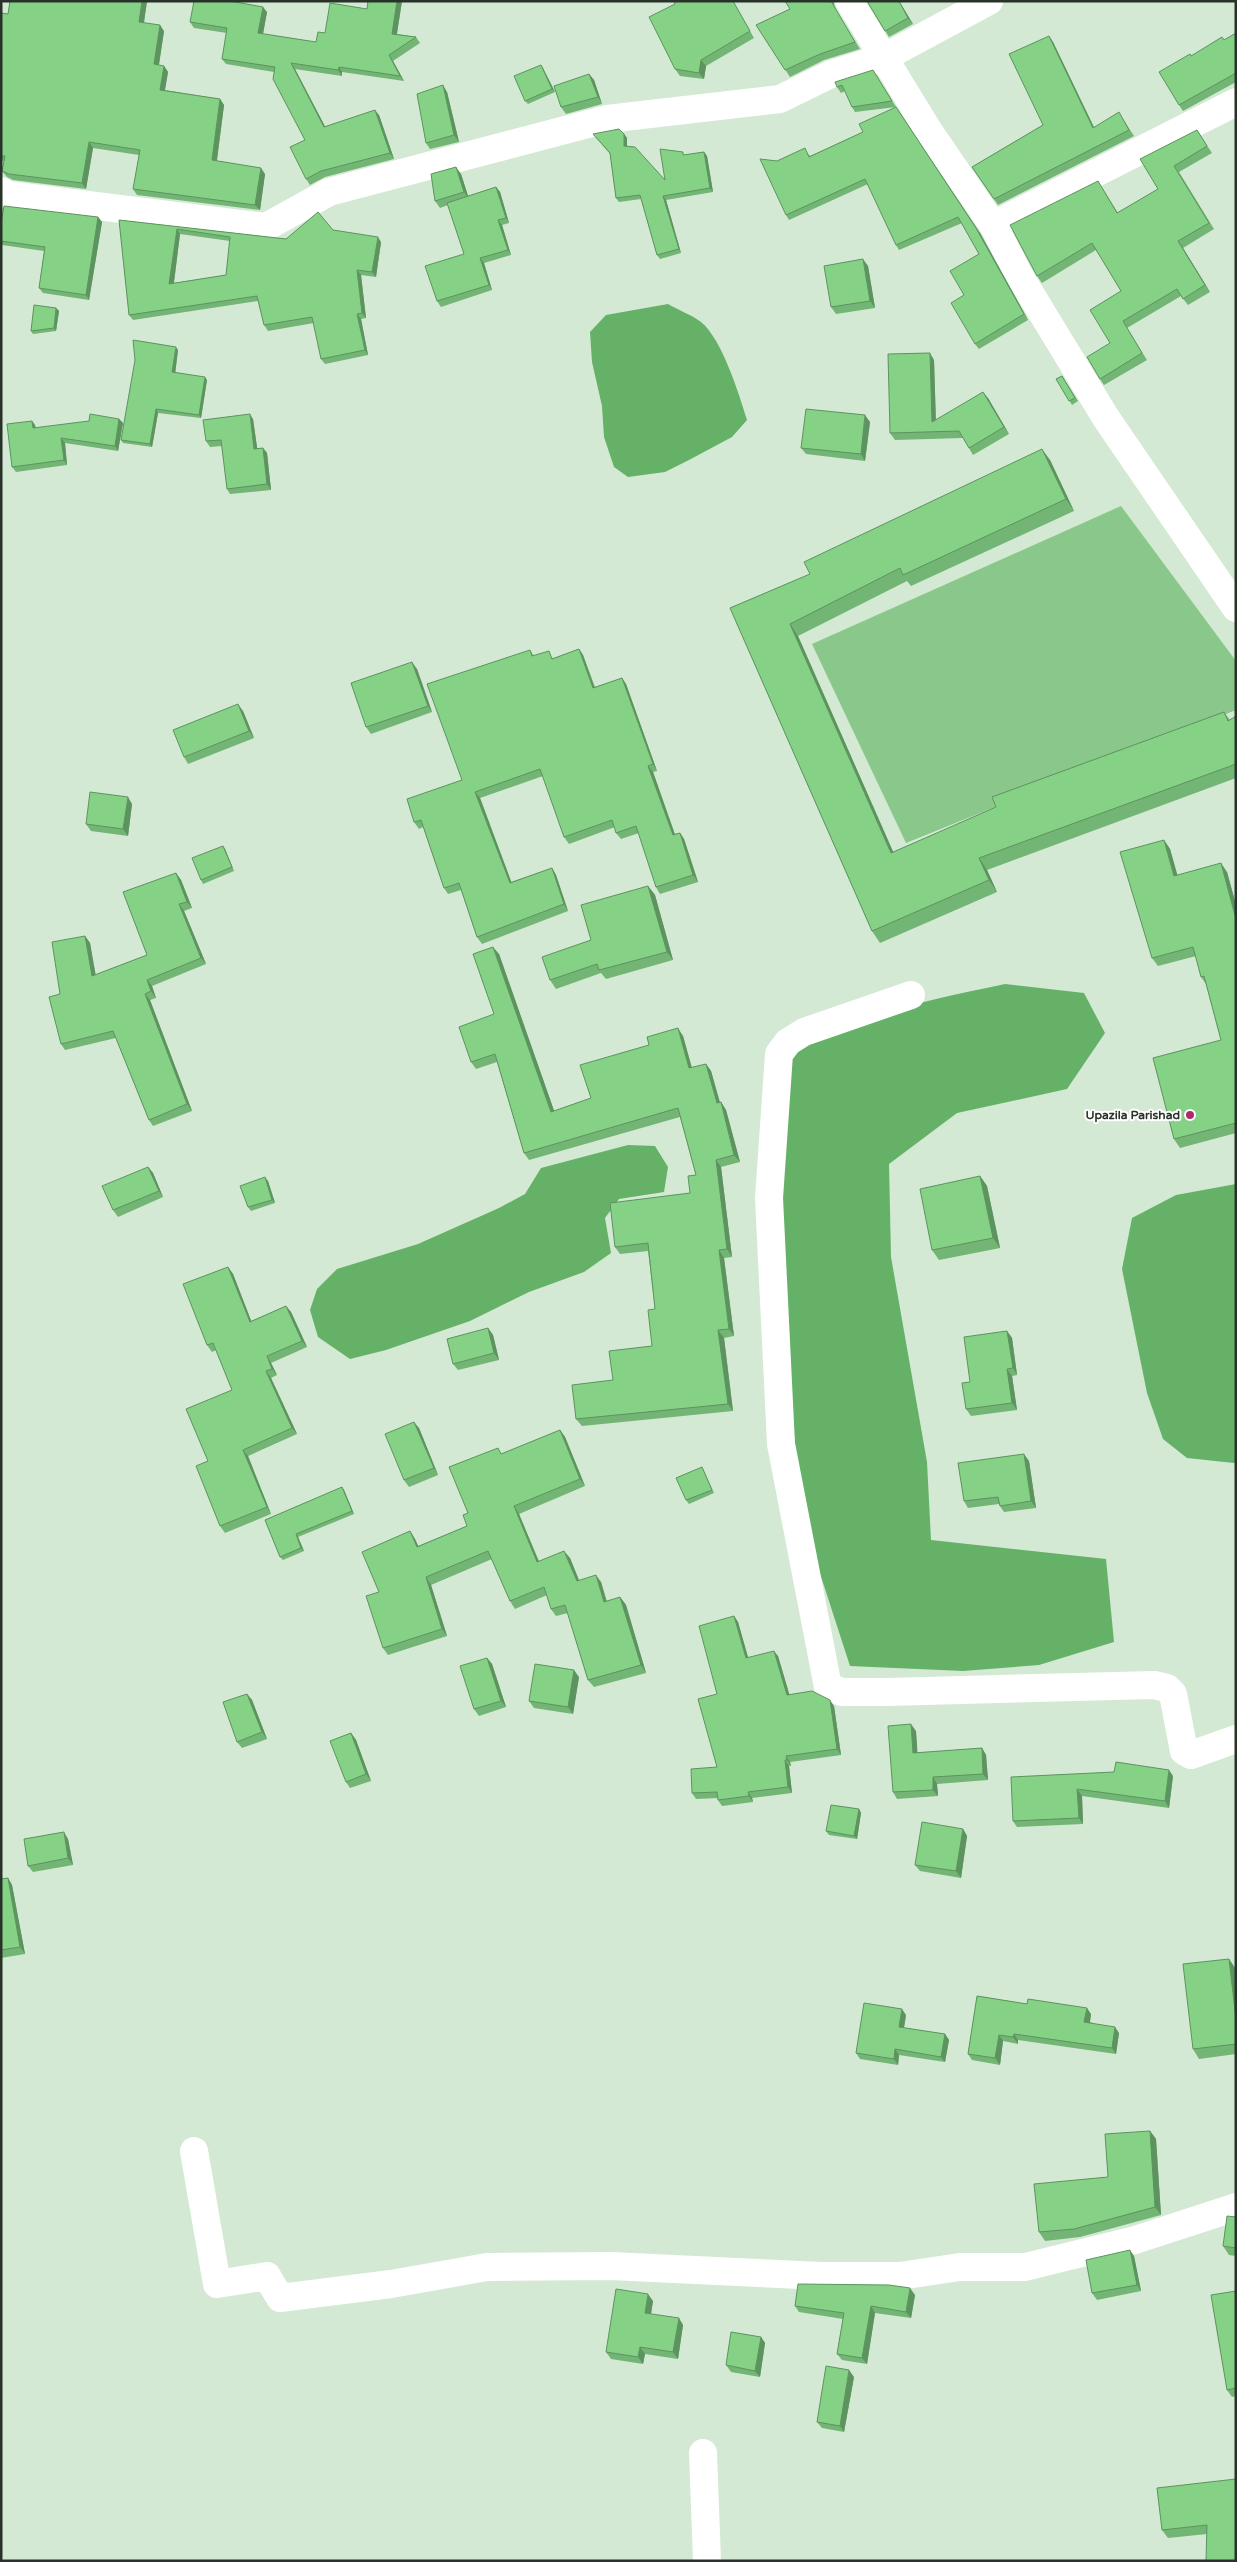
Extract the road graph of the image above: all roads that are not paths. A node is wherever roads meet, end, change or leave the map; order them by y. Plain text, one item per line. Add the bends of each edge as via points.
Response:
1 (849, 1) edge
2 (989, 1) edge
3 (885, 57) junction
4 (1236, 102) edge
5 (1, 191) edge
6 (993, 225) junction
7 (1236, 608) edge
8 (911, 995) dead end
9 (1236, 1739) edge
10 (194, 2150) dead end
11 (1236, 2207) edge
12 (703, 2453) dead end
13 (707, 2561) edge

1 - 3 street
2 - 3 street
3 - 5 street via 831,74 780,99 607,118 329,192 266,227 124,211 8,195
3 - 6 street via 930,133
4 - 6 street
6 - 7 street via 1019,275 1106,418
8 - 9 street via 804,1032 788,1042 779,1054 769,1198 781,1444 828,1687 842,1692 887,1692 1154,1685 1167,1688 1173,1694 1184,1751 1191,1755
10 - 11 street via 217,2284 267,2276 280,2298 391,2284 488,2267 611,2266 822,2276 899,2276 960,2267 1025,2267 1135,2240
12 - 13 street

